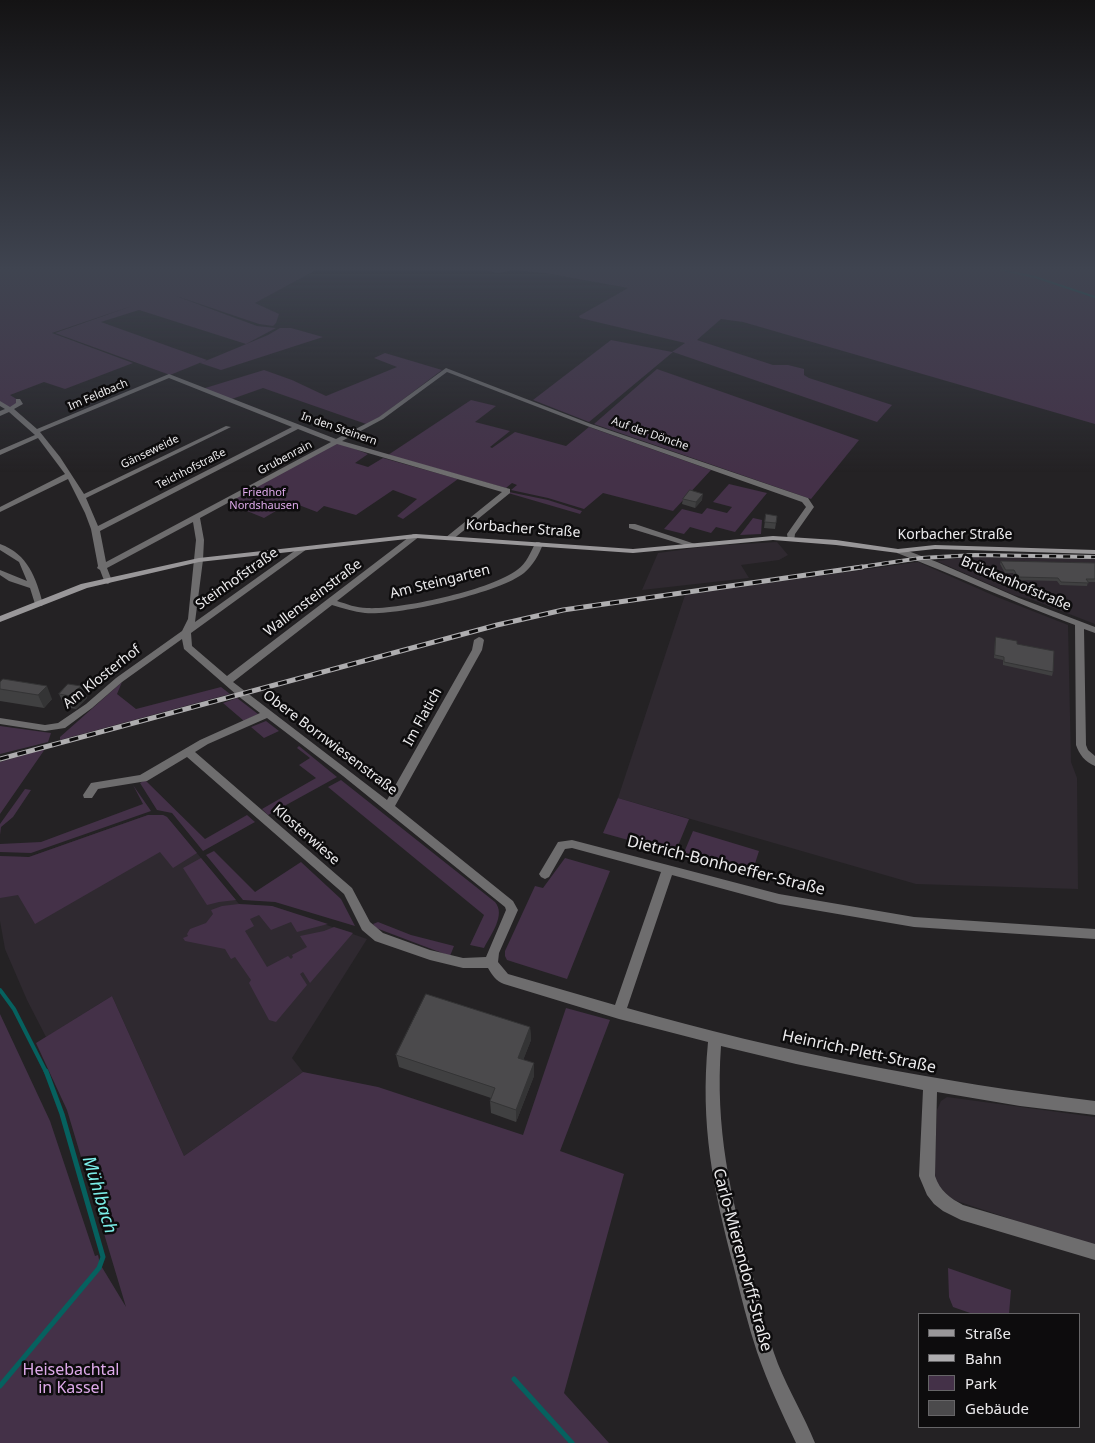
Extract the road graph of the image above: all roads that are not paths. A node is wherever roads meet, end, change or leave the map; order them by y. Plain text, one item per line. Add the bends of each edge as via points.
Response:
1 (446, 370) joint
2 (169, 376) joint
3 (18, 400) dead end
4 (0, 403) edge
5 (11, 409) junction
6 (0, 414) edge
7 (228, 427) dead end
8 (297, 427) junction
9 (36, 434) junction
10 (337, 442) junction
11 (0, 453) edge
12 (69, 475) junction
13 (83, 497) junction
14 (0, 510) edge
15 (196, 517) junction
16 (632, 526) dead end
17 (96, 530) junction
18 (416, 536) junction
19 (449, 538) junction
20 (791, 539) junction
21 (539, 544) junction
22 (694, 545) junction
23 (1095, 545) edge
24 (0, 546) edge
25 (303, 549) junction
26 (900, 551) junction
27 (1052, 551) junction
28 (1095, 552) edge
29 (199, 560) junction
30 (102, 568) junction
31 (0, 572) edge
32 (108, 580) junction
33 (34, 586) junction
34 (332, 602) junction
35 (39, 604) junction
36 (0, 619) edge
37 (1079, 625) junction
38 (1095, 630) edge
39 (186, 632) junction
40 (479, 640) dead end
41 (226, 681) junction
42 (268, 714) junction
43 (0, 721) edge
44 (188, 752) junction
45 (1095, 762) edge
46 (88, 795) dead end
47 (389, 806) junction
48 (668, 870) junction
49 (545, 874) dead end
50 (1095, 934) edge
51 (492, 962) junction
52 (619, 1013) junction
53 (715, 1039) junction
54 (930, 1086) junction
55 (1095, 1108) edge
56 (1095, 1252) edge
57 (806, 1443) edge

1 - 10 street, Grubenrain via 381,418
1 - 20 street, Auf der Dönche via 589,425 804,500 810,507 791,534
2 - 8 street, In den Steinern
2 - 9 street, Im Feldbach
3 - 5 street via 20,404
4 - 5 street
5 - 6 street
5 - 9 street
7 - 13 street, Gänseweide
8 - 10 street, In den Steinern
8 - 17 street, Teichhofstraße
9 - 11 street
9 - 12 street
10 - 15 street, Grubenrain
10 - 19 street, In den Steinern via 506,491
12 - 13 street
12 - 14 street
13 - 17 street
15 - 29 street
15 - 30 street, Grubenrain
16 - 22 street
17 - 30 street
18 - 19 street, Korbacher Straße
18 - 25 street, Korbacher Straße
18 - 34 street, Wallensteinstraße
19 - 21 street, Korbacher Straße
20 - 22 street, Korbacher Straße via 746,539
20 - 26 street, Korbacher Straße
21 - 22 street, Korbacher Straße via 633,551
21 - 34 street, Am Steingarten via 527,567 516,575 475,590 386,610 368,611
23 - 27 street, Korbacher Straße
24 - 33 street via 22,561
25 - 29 street, Korbacher Straße
25 - 39 street, Steinhofstraße
26 - 27 street, Korbacher Straße via 934,547
26 - 37 street, Brückenhofstraße
27 - 28 street, Korbacher Straße
29 - 32 street, Korbacher Straße
29 - 39 street via 192,619
30 - 32 street
31 - 33 street
32 - 35 street, Korbacher Straße
33 - 35 street
34 - 41 street, Wallensteinstraße
35 - 36 street, Korbacher Straße
37 - 38 street, Brückenhofstraße
37 - 45 street via 1081,745 1083,752
39 - 41 street, Obere Bornwiesenstraße via 187,647
39 - 43 street, Am Klosterhof via 61,726 45,728
40 - 47 street, Im Flatich via 477,650
41 - 42 street, Obere Bornwiesenstraße
42 - 44 street
42 - 47 street, Obere Bornwiesenstraße
44 - 46 street via 143,778 96,786
44 - 51 street, Klosterwiese via 348,891 366,926 379,937 463,963
47 - 51 street, Obere Bornwiesenstraße via 509,904 512,910
48 - 49 street, Dietrich-Bonhoeffer-Straße via 572,844 562,845
48 - 50 street, Dietrich-Bonhoeffer-Straße via 779,899 914,922
48 - 52 street
51 - 52 street, Heinrich-Plett-Straße via 504,978
52 - 53 street, Heinrich-Plett-Straße
53 - 54 street, Heinrich-Plett-Straße
53 - 57 street, Carlo-Mierendorff-Straße via 711,1112 724,1201 774,1377
54 - 55 street, Heinrich-Plett-Straße
54 - 56 street via 927,1176 937,1197 961,1212

